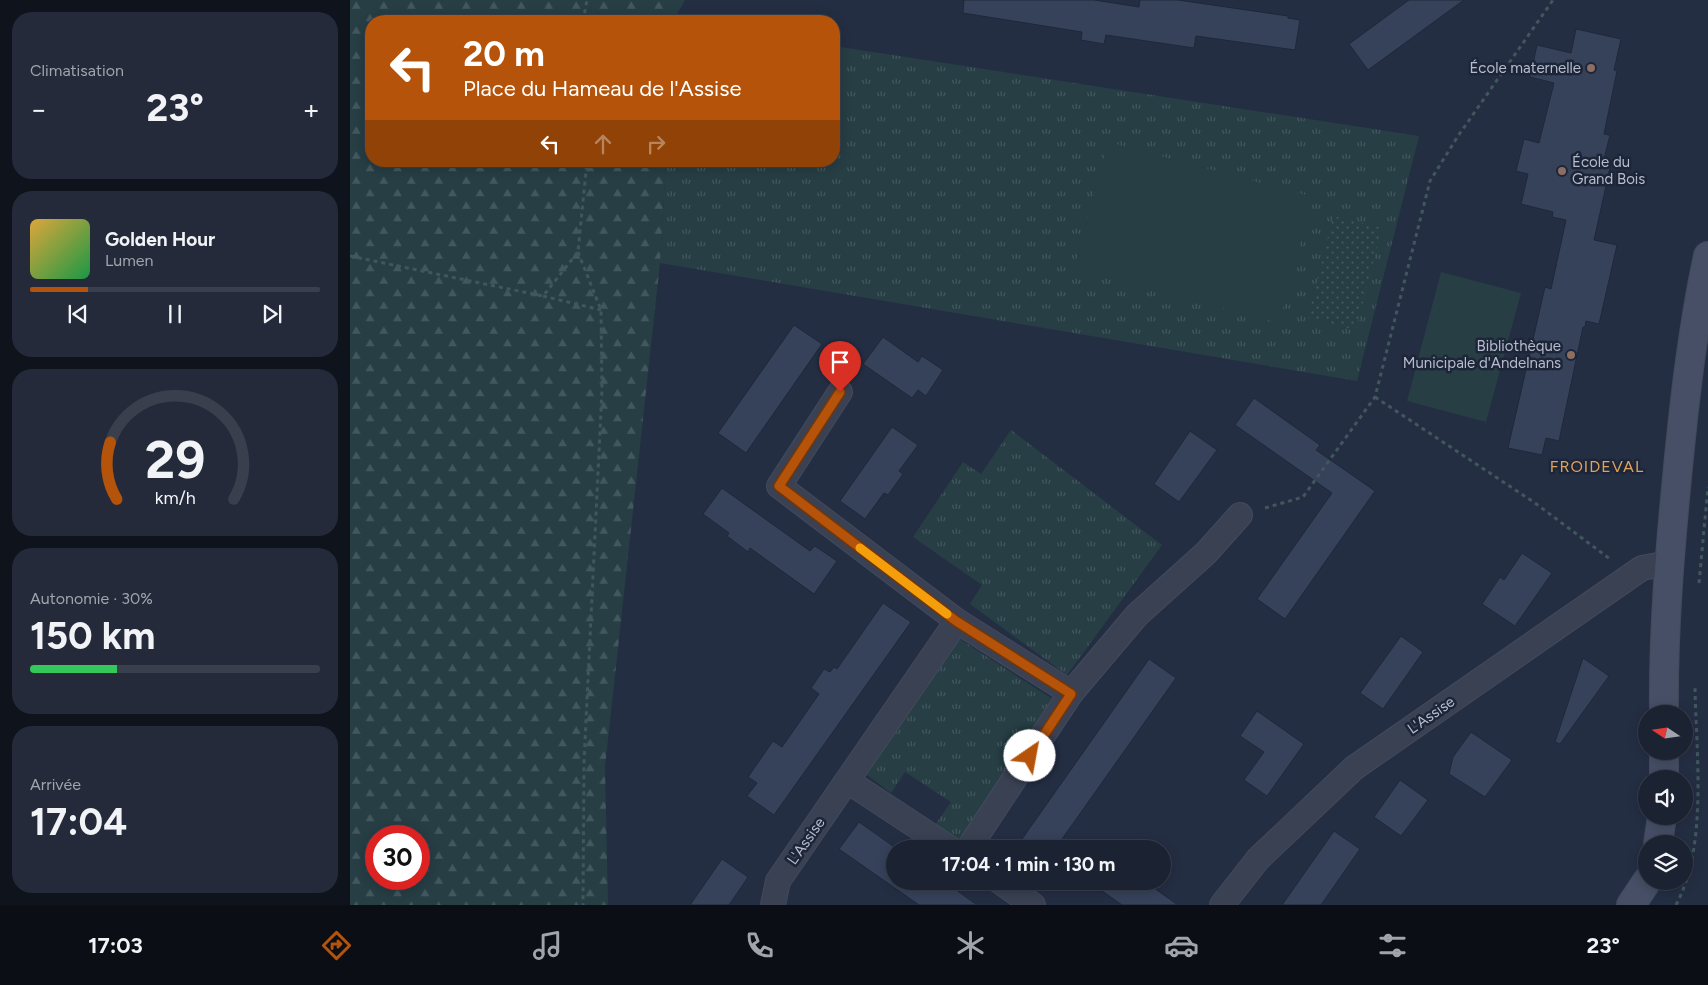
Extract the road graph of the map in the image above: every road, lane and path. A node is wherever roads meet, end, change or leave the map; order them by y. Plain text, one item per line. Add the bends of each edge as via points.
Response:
1 (587, 0) edge
2 (1553, 0) edge
3 (584, 15) edge
4 (586, 167) edge
5 (578, 252) junction
6 (350, 256) edge
7 (1708, 256) edge
8 (543, 296) junction
9 (601, 310) junction
10 (840, 392) dead end
11 (1375, 397) junction
12 (1708, 487) edge
13 (1240, 516) joint
14 (1669, 563) junction
15 (1627, 579) junction
16 (1698, 592) dead end
17 (956, 621) junction
18 (1695, 679) dead end
19 (1071, 694) junction
20 (1664, 705) edge
21 (849, 782) junction
22 (938, 840) edge
23 (974, 840) edge
24 (1012, 890) edge
25 (1641, 890) edge
26 (1676, 904) edge
27 (583, 905) edge
28 (773, 905) edge
29 (1033, 905) edge
30 (1222, 905) edge
31 (1631, 905) edge
32 (1681, 905) edge

1 - 3 path
2 - 11 path via 1430,181
4 - 5 path
5 - 8 path
5 - 9 path
6 - 8 path
7 - 14 street via 1688,365
8 - 9 path
9 - 27 path via 602,390 584,762
10 - 17 street via 779,486
11 - 13 path via 1303,497
11 - 15 path via 1536,503 1606,554
12 - 16 path
13 - 19 street via 1206,553 1137,615
14 - 15 street, L'Assise via 1642,568
14 - 20 street
15 - 30 street, L'Assise via 1354,768 1258,859
17 - 19 street
17 - 21 street, L'Assise
18 - 26 path via 1698,805 1692,861
19 - 23 street
21 - 22 street
21 - 28 street, L'Assise via 778,882
24 - 29 street
25 - 31 street
26 - 32 path

